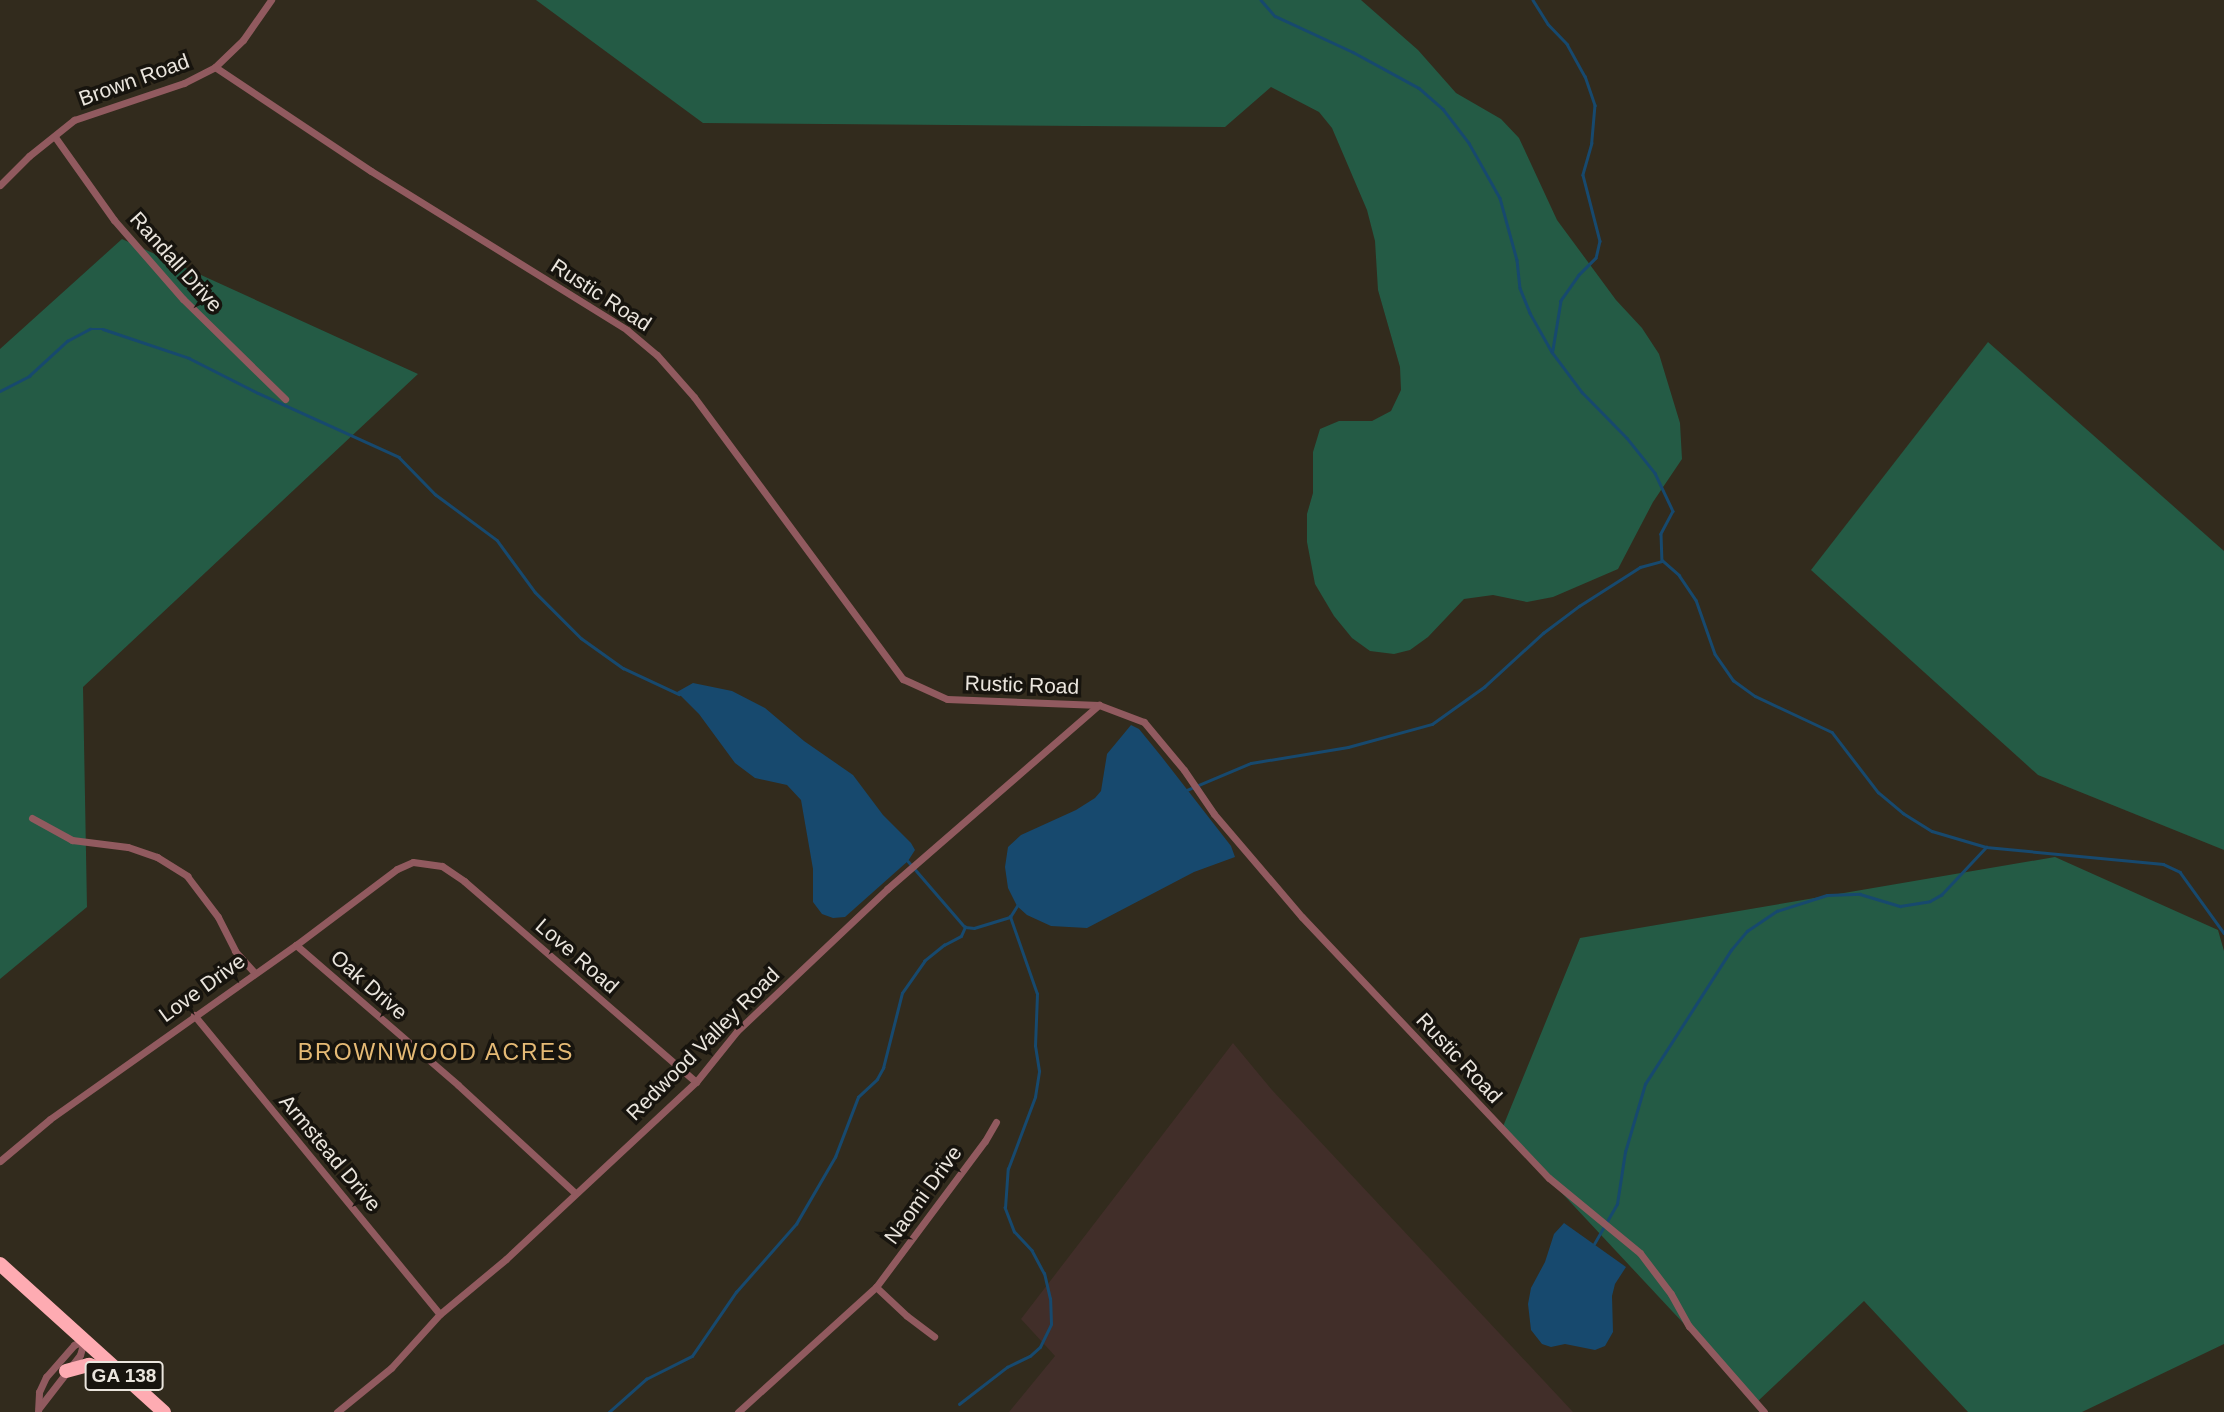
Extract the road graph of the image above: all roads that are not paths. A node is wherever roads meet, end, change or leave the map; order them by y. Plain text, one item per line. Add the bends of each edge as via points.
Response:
1 (271, 0) edge
2 (215, 67) junction
3 (55, 137) junction
4 (0, 185) edge
5 (285, 399) dead end
6 (1099, 705) junction
7 (32, 818) dead end
8 (432, 863) joint
9 (296, 945) junction
10 (254, 972) junction
11 (194, 1015) junction
12 (696, 1082) junction
13 (996, 1122) dead end
14 (0, 1161) edge
15 (575, 1192) junction
16 (0, 1264) edge
17 (876, 1287) junction
18 (440, 1314) junction
19 (934, 1336) dead end
20 (84, 1341) junction
21 (66, 1371) junction
22 (120, 1373) junction
23 (38, 1410) edge
24 (164, 1412) edge
25 (337, 1412) edge
26 (737, 1412) edge
27 (1764, 1412) edge

1 - 2 street, Brown Road via 243,40
2 - 3 street, Brown Road via 184,83 74,120
2 - 6 street, Rustic Road via 371,172 627,330 657,355 694,397 902,679 947,699
3 - 4 street, Brown Road
3 - 5 street, Randall Drive via 114,220 183,299
6 - 12 street, Redwood Valley Road via 877,899 737,1031
6 - 27 street, Rustic Road via 1144,722 1214,814 1302,917 1549,1178 1640,1253 1689,1325
7 - 10 street via 72,841 128,847 187,876 218,917 235,951
8 - 9 street, Love Drive via 412,862 397,869
8 - 12 street, Love Road via 464,881
9 - 10 street, Love Drive
9 - 15 street, Oak Drive
10 - 11 street, Love Drive
11 - 14 street, Love Drive
11 - 18 street, Armstead Drive
12 - 15 street, Redwood Valley Road
13 - 17 street, Naomi Drive
15 - 18 street, Redwood Valley Road
16 - 20 highway, GA 138
17 - 19 street via 906,1317
17 - 26 street, Naomi Drive
18 - 25 street, Redwood Valley Road via 391,1368
20 - 21 street via 80,1355
20 - 22 highway, GA 138
20 - 23 street via 74,1345 46,1377
21 - 22 highway via 89,1365
21 - 23 street
22 - 24 highway, GA 138

